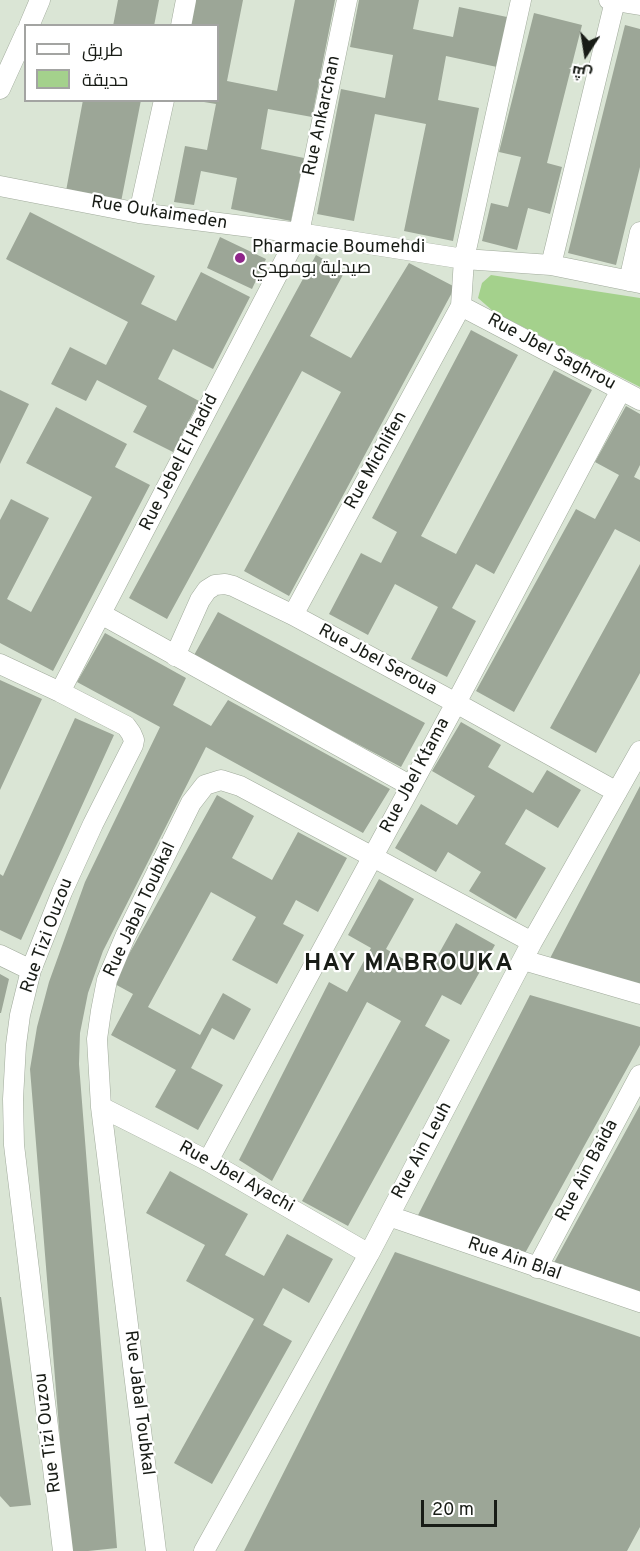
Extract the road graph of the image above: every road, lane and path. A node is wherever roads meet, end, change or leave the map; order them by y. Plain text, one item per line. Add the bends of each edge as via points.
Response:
1 (40, 0) edge
2 (186, 0) edge
3 (347, 0) edge
4 (521, 0) edge
5 (612, 0) edge
6 (640, 5) edge
7 (30, 24) edge
8 (181, 24) edge
9 (24, 36) edge
10 (0, 89) edge
11 (164, 102) edge
12 (0, 186) edge
13 (139, 213) junction
14 (640, 232) edge
15 (299, 233) junction
16 (464, 259) junction
17 (551, 265) junction
18 (635, 282) edge
19 (461, 306) junction
20 (621, 390) junction
21 (640, 400) edge
22 (101, 614) junction
23 (293, 615) junction
24 (175, 656) junction
25 (0, 664) edge
26 (60, 692) junction
27 (456, 703) junction
28 (640, 751) edge
29 (411, 786) junction
30 (617, 792) junction
31 (374, 856) junction
32 (532, 942) junction
33 (0, 955) edge
34 (523, 960) junction
35 (31, 970) junction
36 (640, 994) edge
37 (640, 1075) edge
38 (101, 1107) junction
39 (7, 1145) edge
40 (208, 1161) junction
41 (388, 1216) junction
42 (369, 1254) junction
43 (537, 1268) junction
44 (640, 1302) edge
45 (63, 1551) edge
46 (156, 1551) edge
47 (204, 1551) edge

1 - 7 street
2 - 8 street
3 - 15 street, Rue Ankarchan
4 - 16 street
5 - 6 street
5 - 17 street
9 - 10 street
11 - 13 street
12 - 13 street, Rue Oukaimeden
13 - 15 street, Rue Oukaimeden
14 - 18 street
15 - 16 street, Rue Oukaimeden
15 - 22 street, Rue Jebel El Hadid
16 - 17 street, Rue Oukaimeden
16 - 19 street
17 - 18 street, Rue Oukaimeden
19 - 20 street, Rue Jbel Saghrou
19 - 23 street, Rue Michlifen
20 - 21 street, Rue Jbel Saghrou
20 - 27 street, Rue Jbel Ktama
22 - 24 street
22 - 26 street, Rue Jebel El Hadid
23 - 24 street, Rue Jbel Seroua via 233,586 215,585 200,600
23 - 27 street, Rue Jbel Seroua
24 - 29 street
25 - 26 street, Rue Tizi Ouzou
26 - 35 street, Rue Tizi Ouzou via 126,726 134,740 62,892
27 - 29 street, Rue Jbel Ktama
27 - 30 street, Rue Jbel Seroua
28 - 30 street, Rue Ain Leuh
29 - 31 street, Rue Jbel Ktama
30 - 32 street, Rue Ain Leuh
31 - 32 street, Rue Jabal Toubkal
31 - 38 street, Rue Jabal Toubkal via 240,786 221,780 205,785 191,803 107,980 97,1039
31 - 40 street, Rue Jbel Ktama
32 - 34 street, Rue Ain Leuh
33 - 35 street
34 - 36 street
34 - 41 street, Rue Ain Leuh
35 - 39 street, Rue Tizi Ouzou via 20,1014
37 - 43 street, Rue Ain Baida
38 - 40 street, Rue Jbel Ayachi
38 - 46 street, Rue Jabal Toubkal
39 - 45 street, Rue Tizi Ouzou
40 - 42 street, Rue Jbel Ayachi
41 - 42 street, Rue Ain Leuh
41 - 43 street, Rue Ain Blal
42 - 47 street, Rue Ain Leuh
43 - 44 street, Rue Ain Blal

